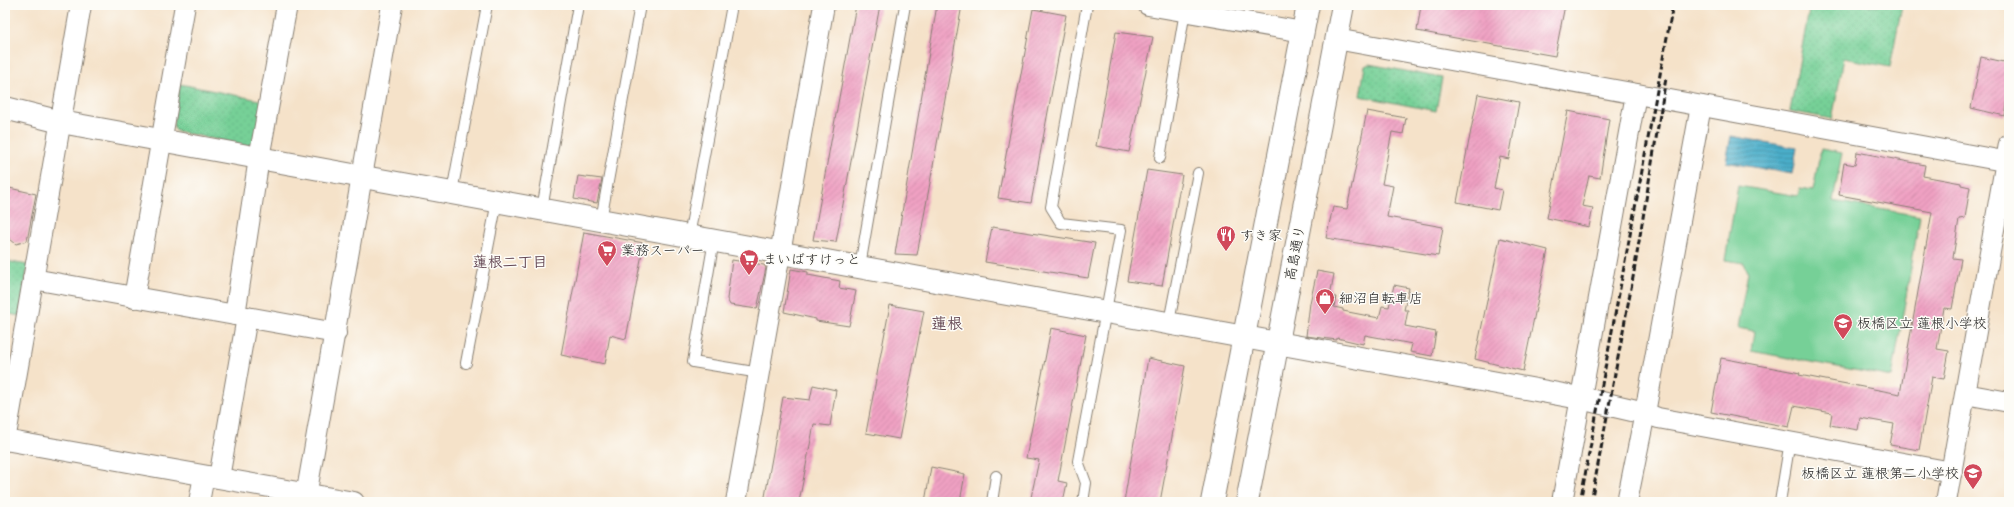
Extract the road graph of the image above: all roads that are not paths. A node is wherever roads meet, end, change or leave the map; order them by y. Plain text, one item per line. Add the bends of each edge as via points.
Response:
1 (81, 5) edge
2 (185, 5) edge
3 (287, 5) edge
4 (392, 5) edge
5 (487, 5) edge
6 (578, 5) edge
7 (640, 5) edge
8 (732, 5) edge
9 (824, 5) edge
10 (905, 5) edge
11 (1087, 5) edge
12 (1148, 5) edge
13 (1308, 5) edge
14 (1343, 5) edge
15 (1184, 12) junction
16 (1302, 32) junction
17 (1336, 39) junction
18 (1636, 94) junction
19 (1701, 106) junction
20 (5, 108) edge
21 (61, 122) junction
22 (161, 140) junction
23 (2008, 156) edge
24 (259, 158) junction
25 (1160, 158) dead end
26 (1198, 174) dead end
27 (362, 176) junction
28 (452, 192) junction
29 (497, 201) junction
30 (542, 209) junction
31 (601, 220) junction
32 (689, 236) junction
33 (714, 240) junction
34 (780, 252) junction
35 (860, 266) junction
36 (33, 279) junction
37 (134, 298) junction
38 (1105, 311) junction
39 (241, 316) junction
40 (1169, 322) junction
41 (336, 333) junction
42 (1244, 336) junction
43 (1278, 343) junction
44 (466, 363) dead end
45 (760, 373) junction
46 (1965, 394) junction
47 (1580, 398) junction
48 (2009, 402) edge
49 (1645, 413) junction
50 (5, 440) edge
51 (1790, 441) junction
52 (1952, 472) junction
53 (996, 476) dead end
54 (211, 477) junction
55 (305, 498) edge
56 (199, 502) edge
57 (354, 502) edge
58 (736, 502) edge
59 (992, 502) edge
60 (1083, 502) edge
61 (1212, 502) edge
62 (1247, 502) edge
63 (1562, 502) edge
64 (1627, 502) edge
65 (1780, 502) edge
66 (1946, 502) edge

1 - 21 street
2 - 22 street
3 - 24 street
4 - 27 street
5 - 28 lane
6 - 30 lane
7 - 31 lane
8 - 32 lane
9 - 34 street
10 - 35 lane
11 - 38 lane via 1051,207 1061,223 1121,230
12 - 15 street
13 - 16 street
14 - 17 street, 高島通り
15 - 16 street
15 - 25 lane
16 - 42 street
17 - 18 street
17 - 43 street, 高島通り
18 - 19 street
18 - 47 street
19 - 23 street via 1980,154
19 - 49 street
20 - 21 street
21 - 22 street
21 - 36 street
22 - 24 street
22 - 37 street
23 - 46 street
24 - 27 street
24 - 39 street
26 - 40 lane
27 - 28 street
27 - 41 street
28 - 29 street
29 - 30 street
29 - 44 lane
30 - 31 street
31 - 32 street
32 - 33 street
33 - 34 street
33 - 45 lane via 693,362
34 - 35 street
34 - 45 street
35 - 38 street
36 - 37 street
36 - 50 street
37 - 39 street
38 - 40 street
38 - 60 lane via 1078,461 1086,483
39 - 41 street
39 - 54 street
40 - 42 street
41 - 55 street
42 - 43 street
42 - 61 street
43 - 47 street
43 - 62 street, 高島通り
45 - 58 street
46 - 48 street
46 - 52 street
47 - 49 street
47 - 63 street
49 - 51 street via 1658,418
49 - 64 street
50 - 54 street
51 - 52 street
51 - 65 lane
52 - 66 street
53 - 59 lane
54 - 55 street
54 - 56 street
55 - 57 street

